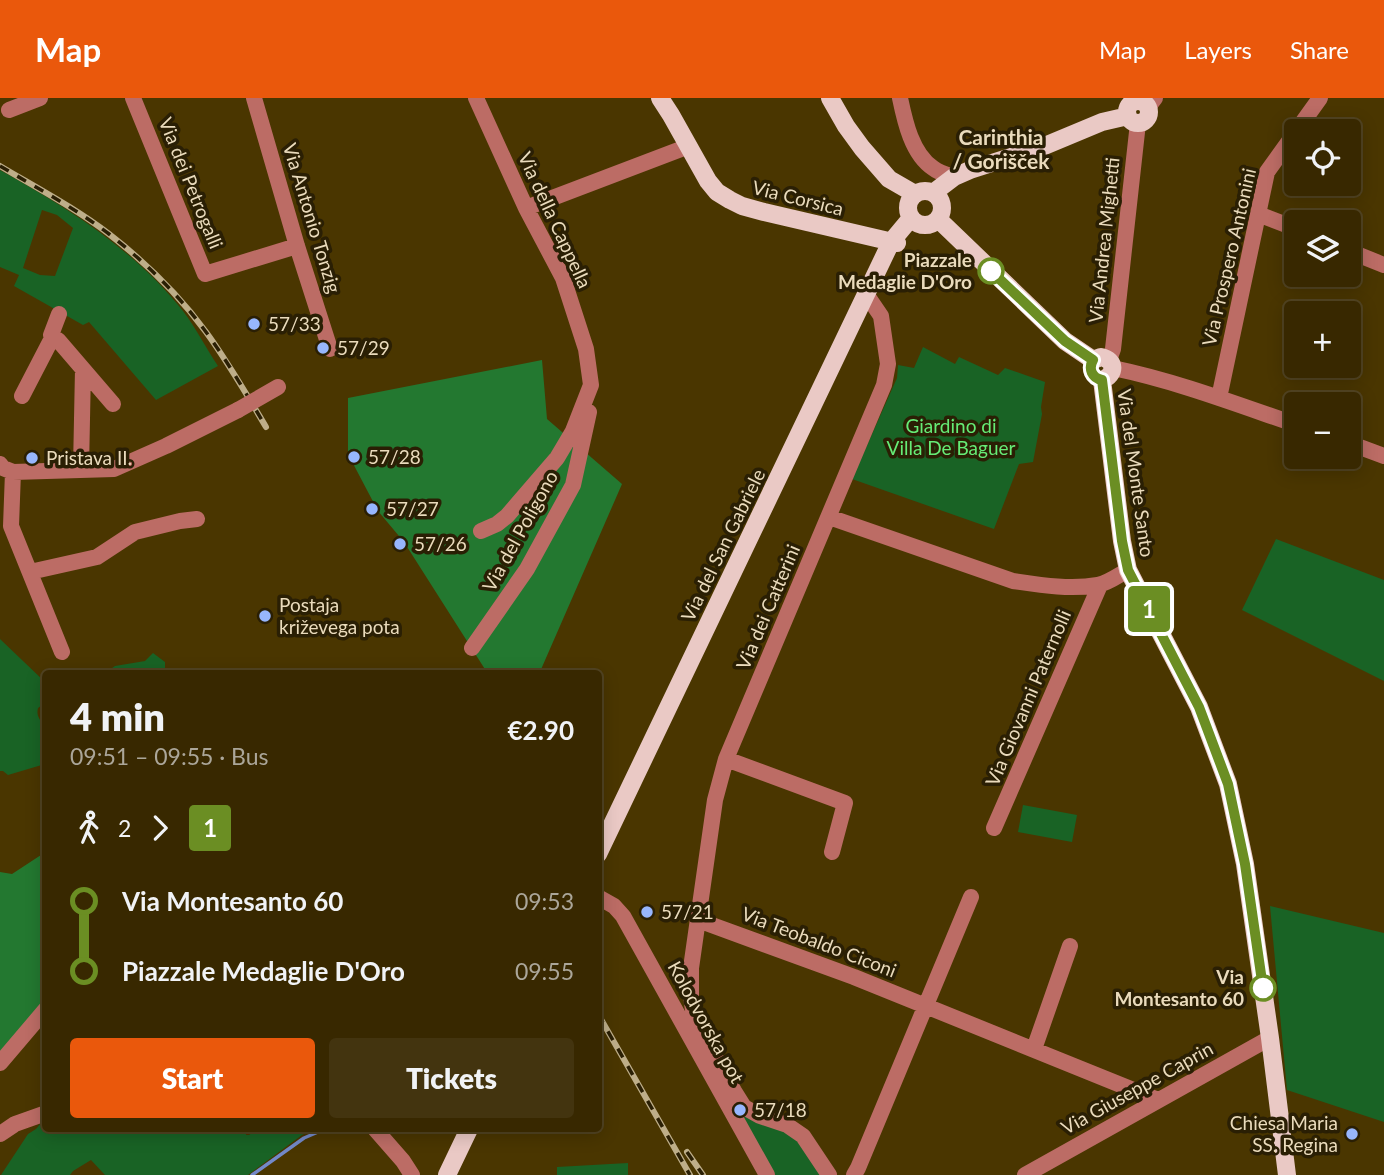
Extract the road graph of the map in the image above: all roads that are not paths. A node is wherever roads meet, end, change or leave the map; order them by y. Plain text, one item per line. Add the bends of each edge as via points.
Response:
1 (40, 98) edge
2 (133, 98) edge
3 (254, 98) edge
4 (476, 98) edge
5 (660, 98) edge
6 (830, 98) edge
7 (900, 98) edge
8 (1320, 98) edge
9 (1147, 101) edge
10 (9, 110) dead end
11 (1133, 120) junction
12 (689, 146) junction
13 (954, 177) junction
14 (924, 193) junction
15 (526, 208) junction
16 (1258, 214) junction
17 (938, 219) junction
18 (913, 220) junction
19 (1284, 224) edge
20 (894, 243) junction
21 (297, 246) junction
22 (1361, 256) edge
23 (1384, 265) edge
24 (866, 294) junction
25 (59, 314) dead end
26 (55, 341) junction
27 (330, 349) dead end
28 (1104, 367) junction
29 (83, 369) junction
30 (591, 385) junction
31 (278, 387) dead end
32 (22, 396) dead end
33 (1219, 398) junction
34 (113, 404) dead end
35 (1284, 420) edge
36 (1361, 447) edge
37 (1384, 456) edge
38 (7, 468) edge
39 (80, 469) junction
40 (829, 517) junction
41 (197, 519) dead end
42 (481, 531) dead end
43 (1128, 570) junction
44 (30, 572) junction
45 (1100, 585) junction
46 (472, 648) dead end
47 (62, 652) dead end
48 (726, 759) junction
49 (994, 828) dead end
50 (602, 846) edge
51 (832, 852) dead end
52 (971, 897) dead end
53 (606, 906) edge
54 (698, 920) junction
55 (1070, 946) dead end
56 (925, 1005) junction
57 (42, 1014) edge
58 (1270, 1038) junction
59 (1034, 1049) junction
60 (0, 1063) edge
61 (1158, 1100) junction
62 (39, 1115) edge
63 (0, 1121) edge
64 (378, 1132) edge
65 (468, 1132) edge
66 (0, 1134) edge
67 (412, 1175) edge
68 (447, 1175) edge
69 (767, 1175) edge
70 (829, 1175) edge
71 (854, 1175) edge
72 (1025, 1175) edge
73 (1287, 1175) edge

1 - 10 street
2 - 21 street, Via dei Petrogalli via 205,274
3 - 21 street, Via Antonio Tonzig
4 - 15 street, Via della Cappella
5 - 12 main road, Via Corsica
6 - 14 main road via 846,127 889,179
7 - 13 street via 905,124 922,159
8 - 16 street, Via Prospero Antonini via 1268,172
9 - 11 main road via 1130,104 1126,113
11 - 13 main road via 1102,122
11 - 28 street, Via Andrea Mighetti via 1113,349
12 - 15 street
12 - 20 main road, Via Corsica via 717,192 742,206
13 - 14 main road
14 - 17 main road via 940,198 943,207
14 - 18 main road via 909,203
15 - 30 street, Via della Cappella via 563,278 586,349
16 - 19 street
16 - 33 street, Via Prospero Antonini
17 - 18 main road via 929,225
17 - 28 main road via 1065,341
18 - 20 main road, Via del San Gabriele
20 - 24 main road, Via del San Gabriele
21 - 27 street, Via Antonio Tonzig
22 - 23 street
24 - 40 street, Via dei Catterini via 881,316 888,364 884,385
24 - 50 main road, Via del San Gabriele
25 - 26 street via 51,335
26 - 29 street
26 - 32 street via 44,351
28 - 33 street
28 - 43 main road, Via del Monte Santo
29 - 34 street
29 - 39 street
30 - 42 street, Via della Cappella via 573,431 556,458 507,516
30 - 46 street, Via del Poligono via 573,485 527,569
31 - 39 street, bridge via 114,469
33 - 35 street
36 - 37 street
38 - 39 street
38 - 44 street via 11,526
40 - 45 street via 1013,581
40 - 48 street, Via dei Catterini
41 - 44 street via 135,532 97,557
43 - 45 street
43 - 58 main road, Via del Monte Santo via 1199,707 1228,784 1245,864
44 - 47 street
45 - 49 street, Via Giovanni Paternolli
48 - 51 street via 845,803
48 - 54 street, Via dei Catterini via 715,800
52 - 56 street
53 - 69 street, Kolodvorska pot via 623,916
54 - 56 street, Via Teobaldo Ciconi
54 - 70 street, Via dei Catterini via 691,968 695,1021 744,1107 803,1136
55 - 59 street
56 - 59 street, Via Teobaldo Ciconi
56 - 71 street
57 - 60 street
58 - 61 street, Via Giuseppe Caprin
58 - 73 main road, Via del Monte Santo
59 - 61 street, Via Teobaldo Ciconi
61 - 72 street, Via Giuseppe Caprin
62 - 63 street
62 - 66 street
64 - 67 street
65 - 68 main road

